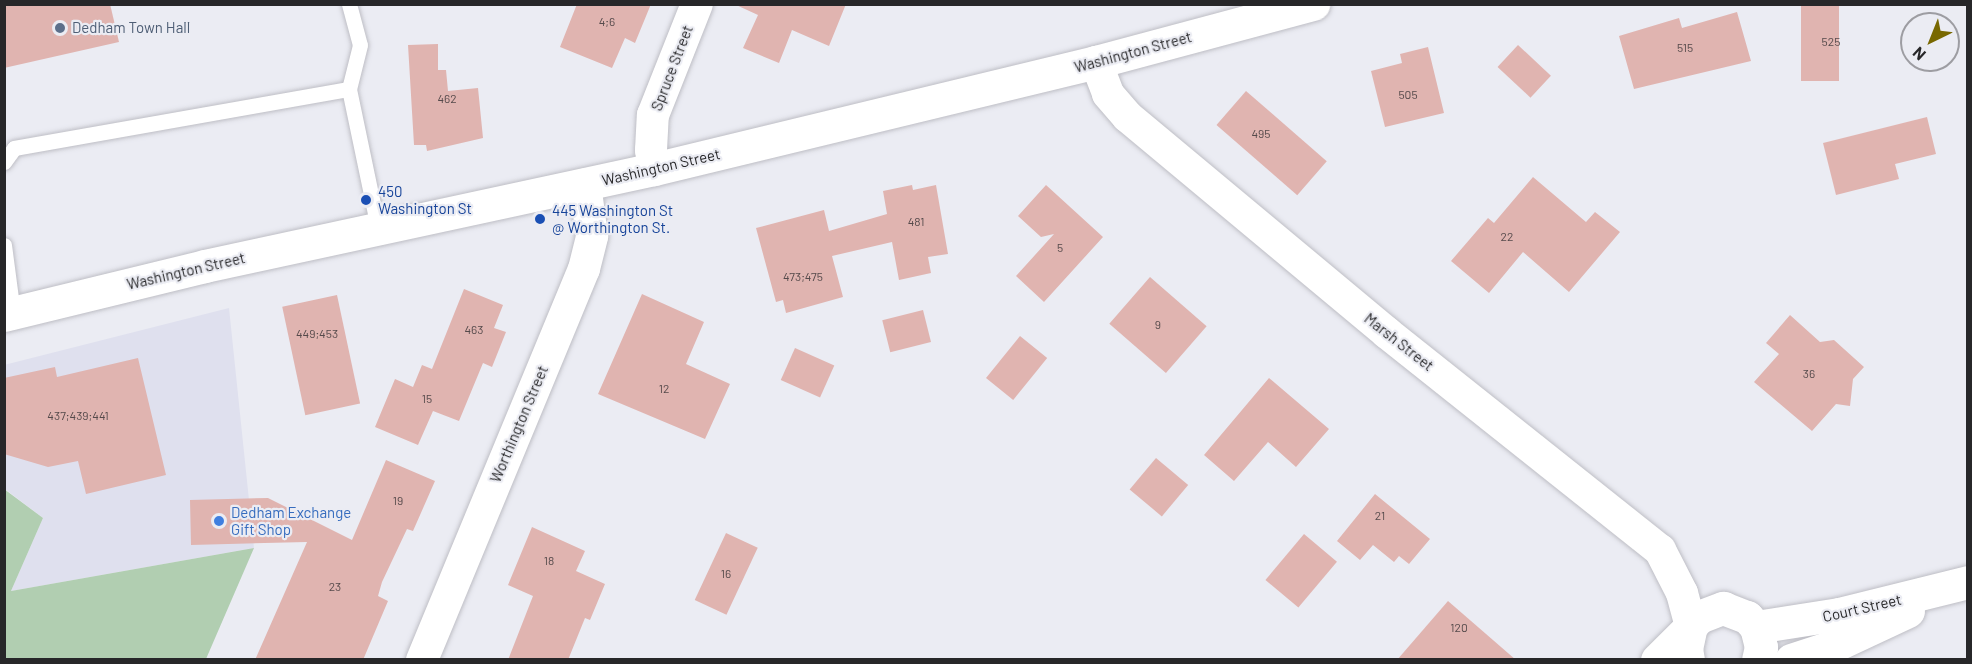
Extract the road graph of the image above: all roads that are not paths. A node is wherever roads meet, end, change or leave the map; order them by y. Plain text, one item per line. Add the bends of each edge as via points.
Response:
1 (349, 4) edge
2 (698, 4) edge
3 (1313, 4) edge
4 (1096, 62) junction
5 (349, 89) junction
6 (4, 162) edge
7 (654, 169) junction
8 (585, 184) junction
9 (378, 228) junction
10 (4, 245) edge
11 (9, 314) edge
12 (1968, 582) edge
13 (1691, 627) junction
14 (1755, 627) junction
15 (422, 660) edge
16 (1657, 660) edge
17 (1688, 660) edge
18 (1758, 660) edge
19 (1791, 660) edge

1 - 5 lane via 360,45
2 - 7 street, Spruce Street via 653,115
3 - 4 main road, Washington Street
4 - 7 main road, Washington Street
4 - 13 street, Marsh Street via 1108,94 1128,117 1387,333 1660,550 1672,566
5 - 6 lane via 14,148
5 - 9 lane
7 - 8 main road, Washington Street
8 - 9 main road, Washington Street
8 - 15 street, Worthington Street via 592,236 584,268
9 - 11 main road, Washington Street
10 - 11 lane
12 - 14 main road, Court Street via 1839,614
12 - 19 main road, Court Street via 1855,637
13 - 14 main road via 1699,617 1723,608 1747,616
13 - 16 main road
13 - 17 main road
14 - 18 main road via 1761,647

